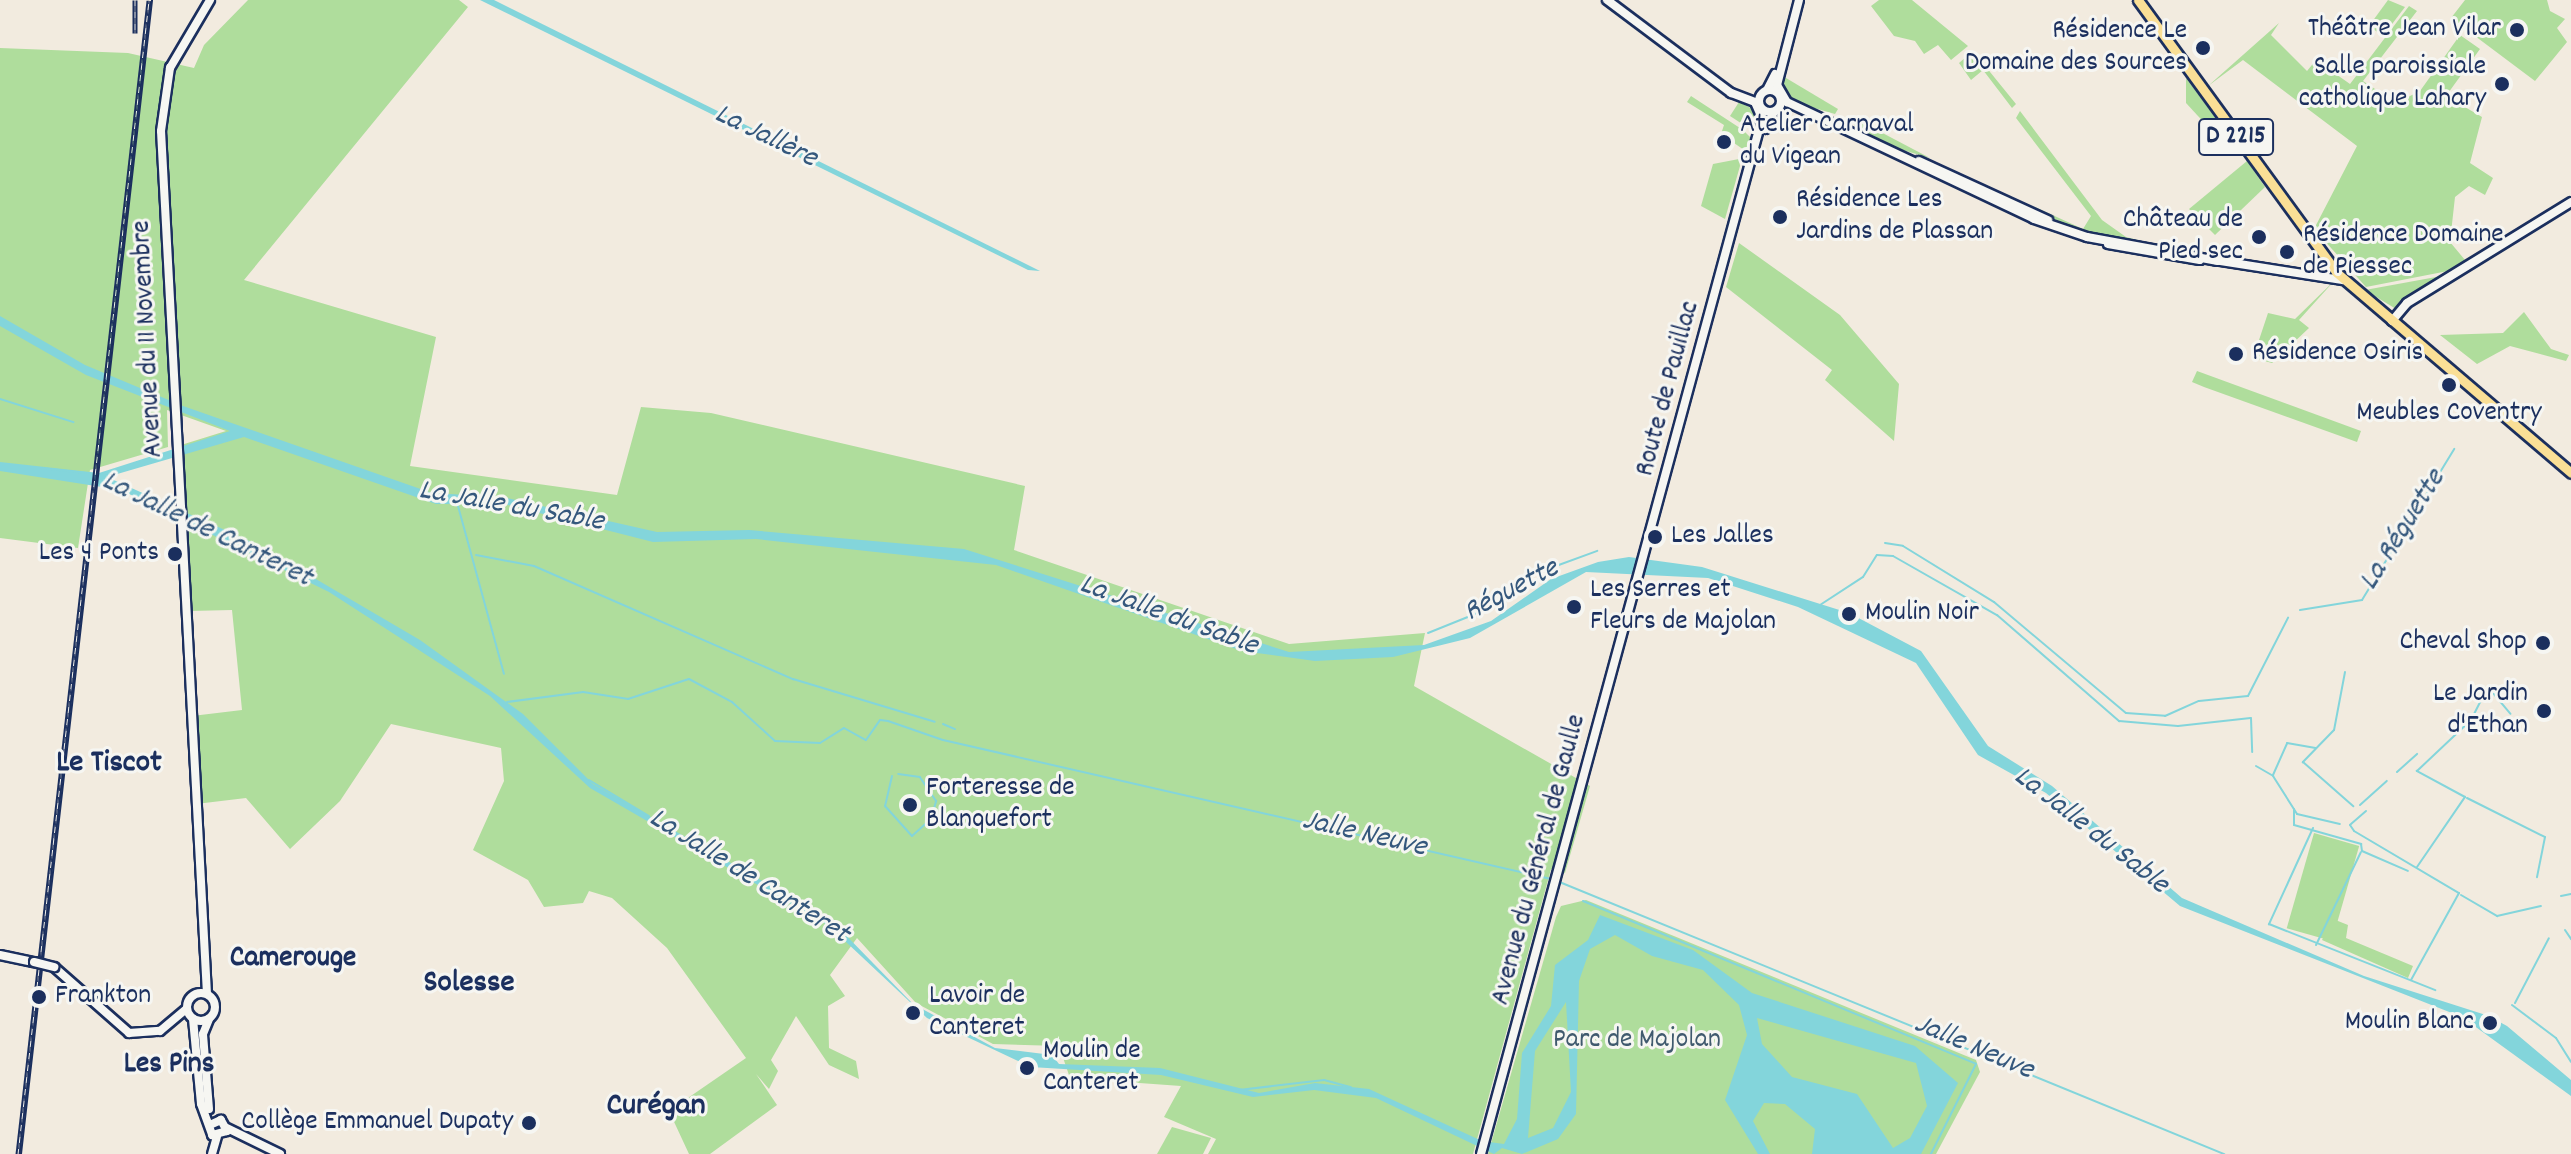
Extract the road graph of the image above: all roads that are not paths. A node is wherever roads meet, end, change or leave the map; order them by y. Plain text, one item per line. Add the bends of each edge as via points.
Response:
1 (210, 0) edge
2 (1607, 0) edge
3 (1797, 0) edge
4 (2138, 0) edge
5 (1725, 85) junction
6 (1765, 91) junction
7 (1780, 95) junction
8 (1760, 107) junction
9 (1797, 107) junction
10 (1776, 110) junction
11 (2571, 202) edge
12 (1740, 214) junction
13 (2324, 262) junction
14 (2305, 273) junction
15 (2344, 280) junction
16 (2392, 321) junction
17 (2571, 470) edge
18 (1640, 576) joint
19 (0, 955) edge
20 (201, 977) junction
21 (196, 994) junction
22 (207, 994) junction
23 (190, 1014) junction
24 (209, 1019) junction
25 (221, 1120) junction
26 (210, 1125) junction
27 (227, 1128) junction
28 (217, 1137) junction
29 (1481, 1153) edge
30 (212, 1154) edge
31 (280, 1154) edge

1 - 20 main road, Avenue du 11 Novembre via 180,43 163,98
2 - 5 main road
3 - 6 main road
3 - 7 main road
4 - 13 main road, D 2215
5 - 6 main road
5 - 8 main road
6 - 7 main road
6 - 8 main road, Route de Pauillac
7 - 9 main road
7 - 10 main road, Route de Pauillac
8 - 10 main road
8 - 12 main road, Route de Pauillac
9 - 10 main road
9 - 14 main road via 2059,227 2100,240
10 - 12 main road, Route de Pauillac
11 - 16 main road via 2407,303
12 - 18 main road, Route de Pauillac
13 - 14 main road
13 - 15 main road, D 2215
14 - 15 main road
15 - 16 main road, D 2215
16 - 17 main road, D 2215
18 - 29 main road, Avenue du Général de Gaulle
19 - 23 main road, bridge via 54,967 75,978 119,1029 151,1034
20 - 21 main road, Avenue du 11 Novembre
20 - 22 main road, Avenue du 11 Novembre
21 - 22 main road
21 - 23 main road, Avenue du 11 Novembre
22 - 24 main road, Avenue du 11 Novembre via 215,1004
23 - 24 main road
23 - 26 main road via 200,1099
24 - 25 main road via 203,1034 206,1098
25 - 26 main road
25 - 27 main road
26 - 28 main road
27 - 28 main road
27 - 31 main road
28 - 30 main road

